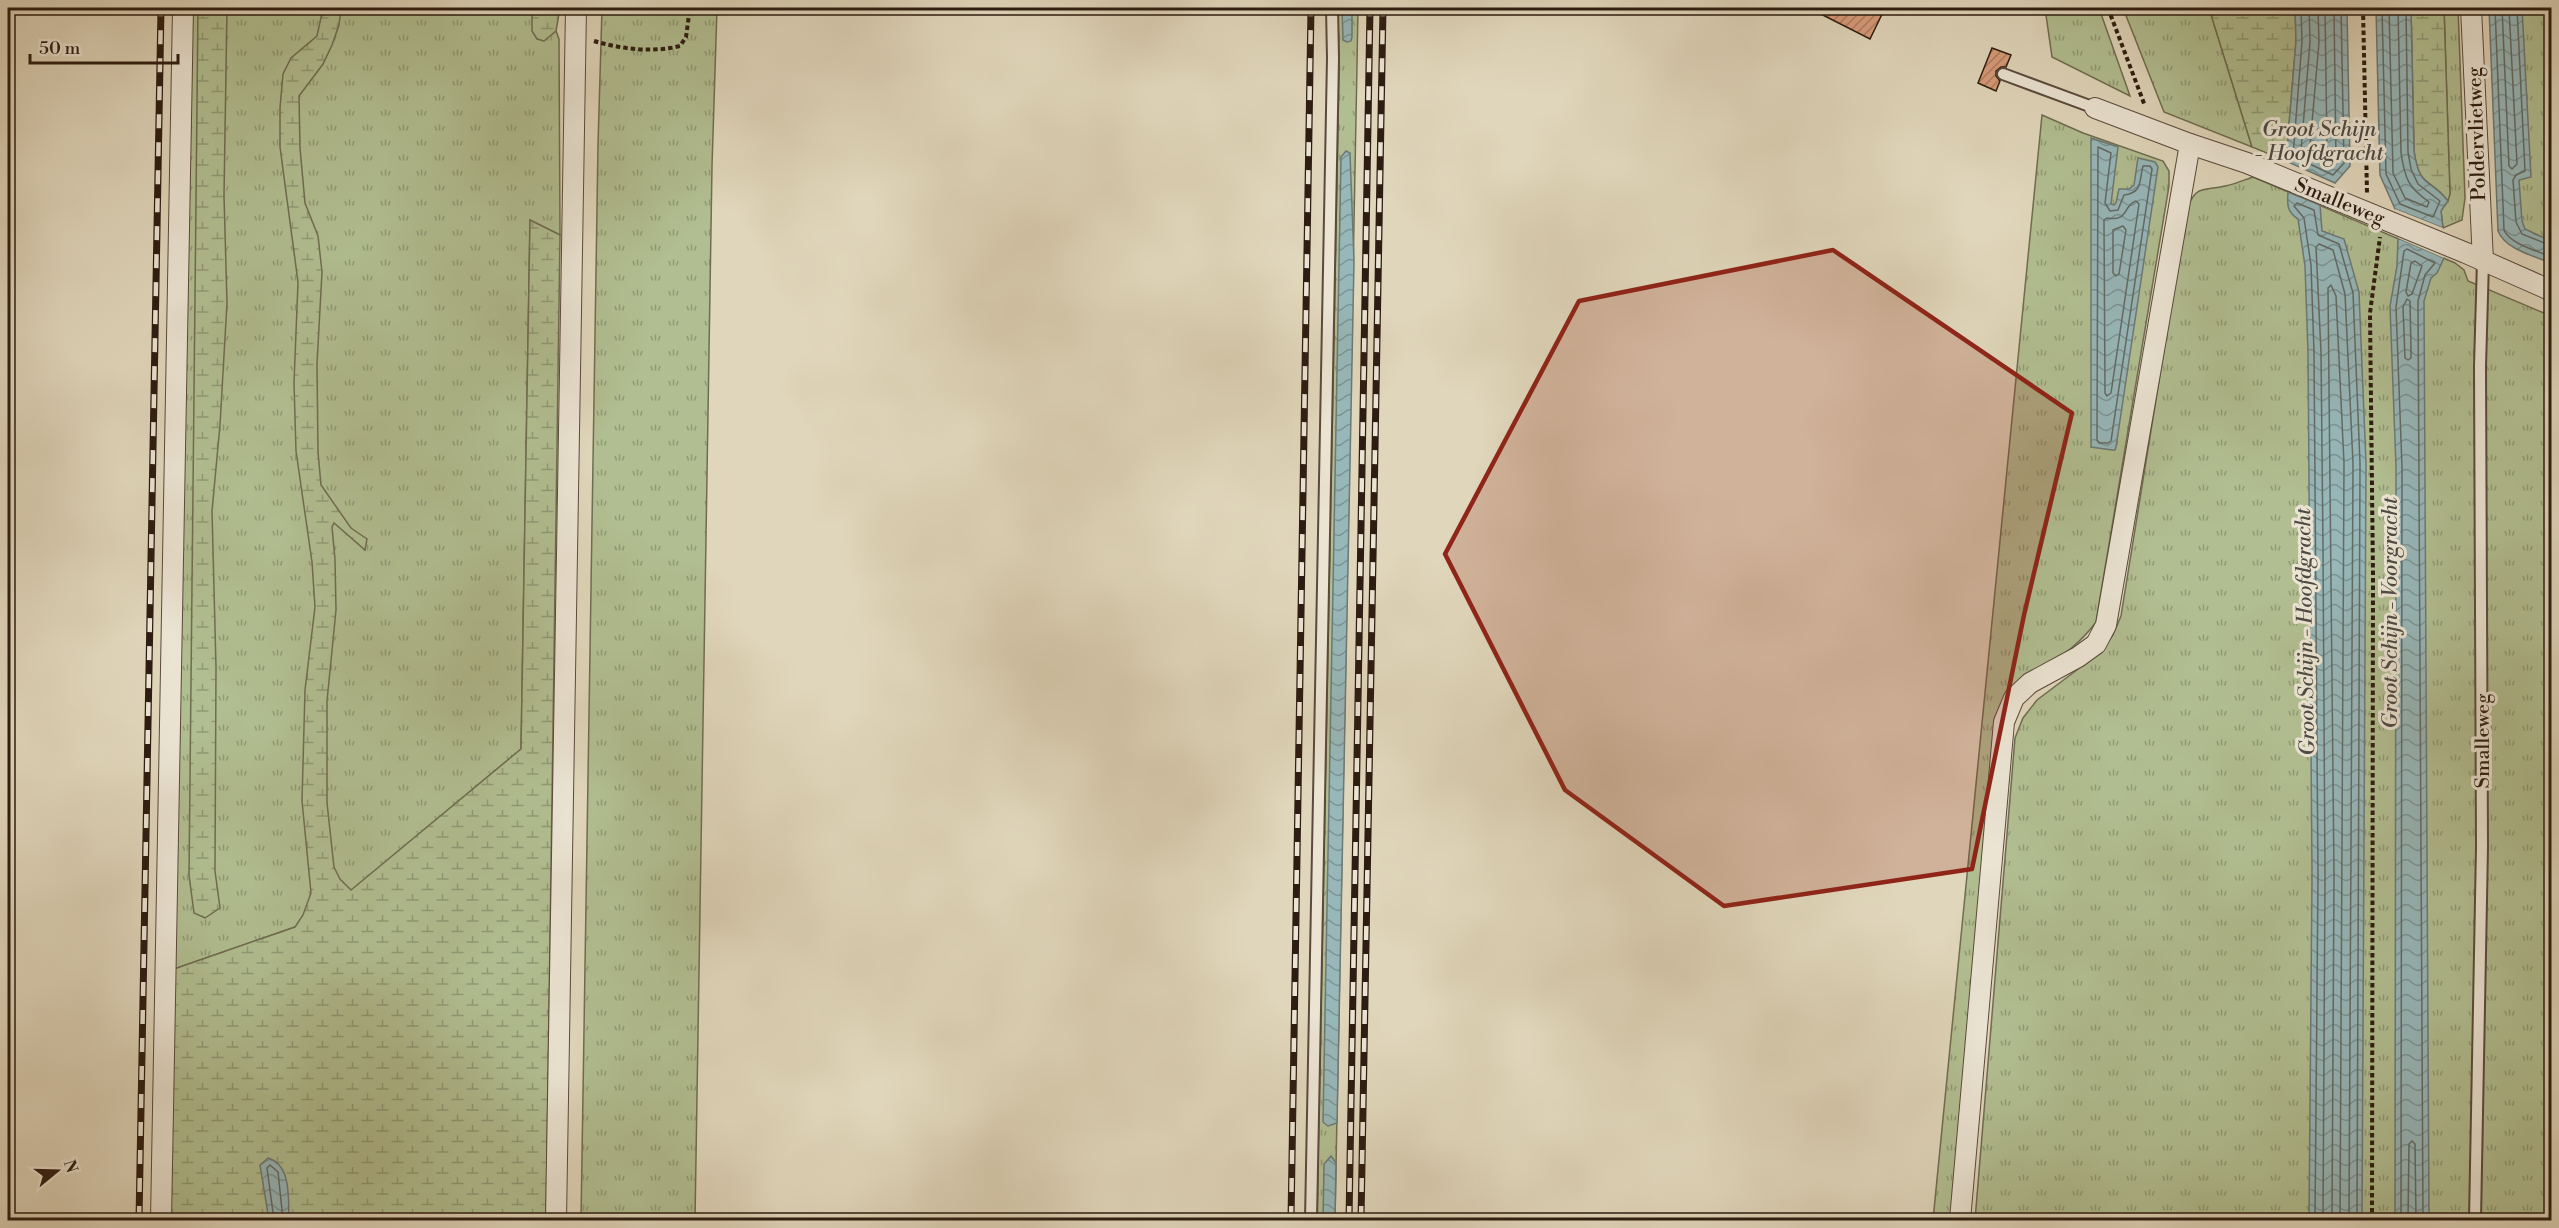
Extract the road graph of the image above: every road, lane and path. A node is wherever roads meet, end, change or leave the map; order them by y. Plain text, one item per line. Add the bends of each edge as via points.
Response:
1 (183, 8) edge
2 (576, 8) edge
3 (690, 8) edge
4 (1332, 8) edge
5 (2108, 8) edge
6 (2364, 8) edge
7 (2471, 8) edge
8 (575, 36) junction
9 (2003, 74) dead end
10 (2095, 108) joint
11 (2152, 130) junction
12 (2190, 144) junction
13 (2375, 216) junction
14 (2475, 257) junction
15 (2552, 291) edge
16 (161, 1221) edge
17 (556, 1221) edge
18 (1311, 1221) edge
19 (1960, 1221) edge
20 (2372, 1221) edge
21 (2475, 1221) edge

1 - 16 street
2 - 8 street
3 - 8 path via 686,37 680,46 669,49 614,46
4 - 18 lane
5 - 11 path
6 - 13 path
7 - 14 street, Poldervlietweg
8 - 17 street
9 - 10 lane
10 - 11 street, Smalleweg
11 - 12 street, Smalleweg
12 - 13 street, Smalleweg
12 - 19 street via 2106,624 2096,644 2030,682 2014,698 2004,722
13 - 14 street, Smalleweg
13 - 20 path via 2370,314
14 - 15 street, Smalleweg
14 - 21 lane, Smalleweg via 2480,366 2482,847

